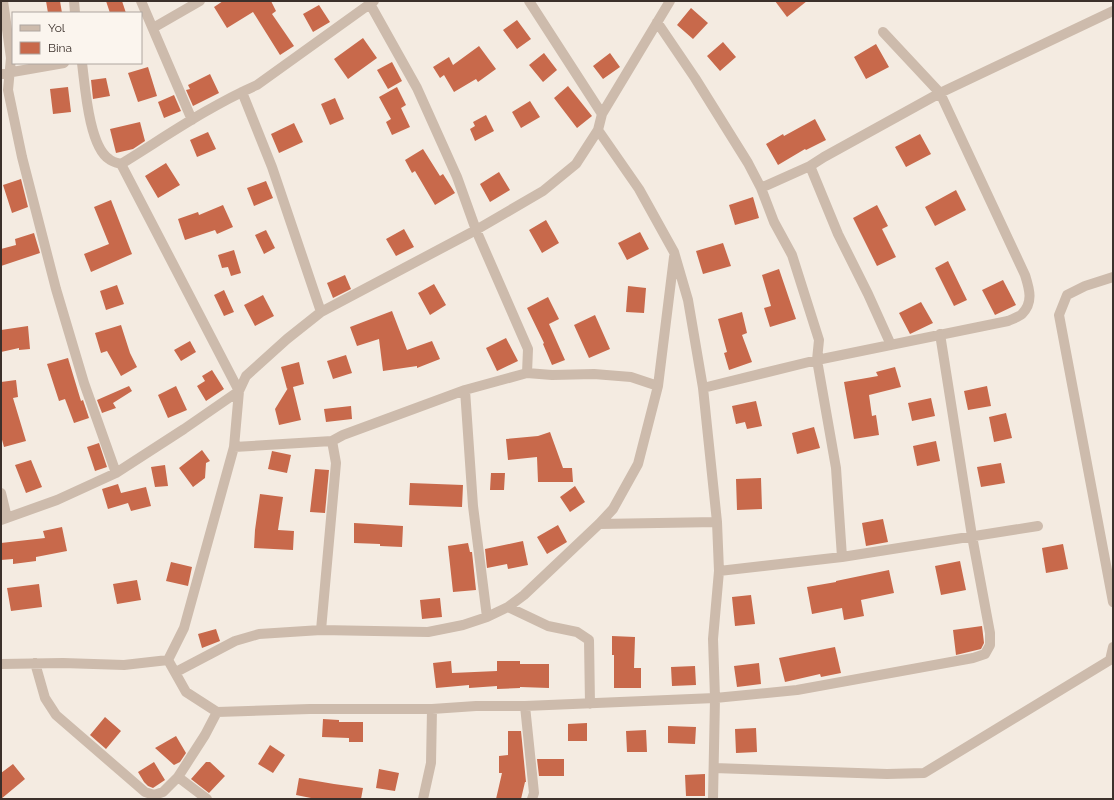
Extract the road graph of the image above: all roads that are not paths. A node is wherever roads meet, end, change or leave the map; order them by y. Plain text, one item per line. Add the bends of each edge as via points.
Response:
1 (3, 1) edge
2 (74, 1) edge
3 (141, 1) edge
4 (200, 1) edge
5 (529, 1) edge
6 (670, 1) edge
7 (372, 3) edge
8 (1113, 11) edge
9 (75, 12) edge
10 (657, 22) junction
11 (153, 28) junction
12 (883, 32) dead end
13 (59, 64) edge
14 (82, 64) edge
15 (6, 74) edge
16 (242, 92) junction
17 (940, 93) junction
18 (602, 114) junction
19 (192, 120) junction
20 (598, 130) junction
21 (121, 164) junction
22 (810, 166) junction
23 (761, 188) junction
24 (476, 230) junction
25 (674, 252) junction
26 (1113, 277) edge
27 (320, 312) junction
28 (940, 334) junction
29 (891, 345) junction
30 (817, 360) junction
31 (526, 374) junction
32 (658, 386) junction
33 (703, 388) junction
34 (465, 390) junction
35 (239, 391) junction
36 (332, 441) junction
37 (234, 447) junction
38 (116, 473) junction
39 (1, 493) edge
40 (4, 519) edge
41 (717, 522) junction
42 (599, 524) junction
43 (1038, 526) dead end
44 (972, 536) junction
45 (842, 557) junction
46 (719, 572) junction
47 (1113, 602) edge
48 (508, 607) junction
49 (487, 617) junction
50 (321, 630) junction
51 (1113, 647) edge
52 (168, 660) junction
53 (34, 663) junction
54 (1, 664) edge
55 (176, 672) junction
56 (715, 698) junction
57 (590, 704) junction
58 (525, 706) junction
59 (432, 708) junction
60 (218, 712) junction
61 (714, 768) junction
62 (178, 777) junction
63 (207, 799) edge
64 (423, 799) edge
65 (532, 799) edge
66 (713, 799) edge

1 - 15 street via 11,58
2 - 9 street
3 - 11 street
4 - 11 street
5 - 18 street
6 - 10 street
7 - 16 street via 257,85
7 - 24 street via 417,88 457,177
8 - 17 street
10 - 18 street
10 - 23 street via 748,162
11 - 19 street
12 - 17 street
13 - 15 street
14 - 21 street via 88,115 100,148 109,159
15 - 38 street via 22,157 56,289 84,383
16 - 19 street
16 - 27 street via 272,167
17 - 22 street
17 - 28 street via 1025,274 1030,293 1022,315 1008,321
18 - 20 street
19 - 21 street
20 - 24 street via 576,164 543,191
20 - 25 street via 639,189
21 - 35 street
22 - 23 street
22 - 29 street via 838,234
23 - 30 street via 774,222 792,255 819,340
24 - 27 street
24 - 31 street via 528,348
25 - 32 street
25 - 33 street via 688,300
26 - 47 street via 1067,295 1059,315
27 - 35 street via 256,366 246,376
28 - 29 street
28 - 44 street
29 - 30 street
30 - 33 street
30 - 45 street via 836,468
31 - 32 street via 631,377
31 - 34 street
32 - 42 street via 638,464 613,509
33 - 41 street
34 - 36 street
34 - 49 street via 473,506
35 - 37 street
35 - 38 street
36 - 37 street
36 - 50 street via 336,463
37 - 52 street via 184,628
38 - 40 street via 57,500
39 - 40 street
41 - 42 street
41 - 46 street
42 - 48 street
43 - 44 street
44 - 45 street
44 - 56 street via 990,633 990,645 985,654 797,690
45 - 46 street
46 - 56 street via 713,639
48 - 49 street
48 - 57 street via 548,626 577,632 589,640
49 - 50 street via 428,632
50 - 55 street via 259,634 235,641
51 - 61 street via 1110,660 924,773 879,774
52 - 53 street via 124,666
52 - 55 street
53 - 54 street
53 - 62 street via 45,698 56,715 145,792 154,795 163,792
55 - 60 street via 186,692
56 - 57 street
56 - 61 street
57 - 58 street
58 - 59 street
58 - 65 street via 534,793
59 - 60 street
59 - 64 street via 432,763
60 - 62 street
61 - 66 street
62 - 63 street

